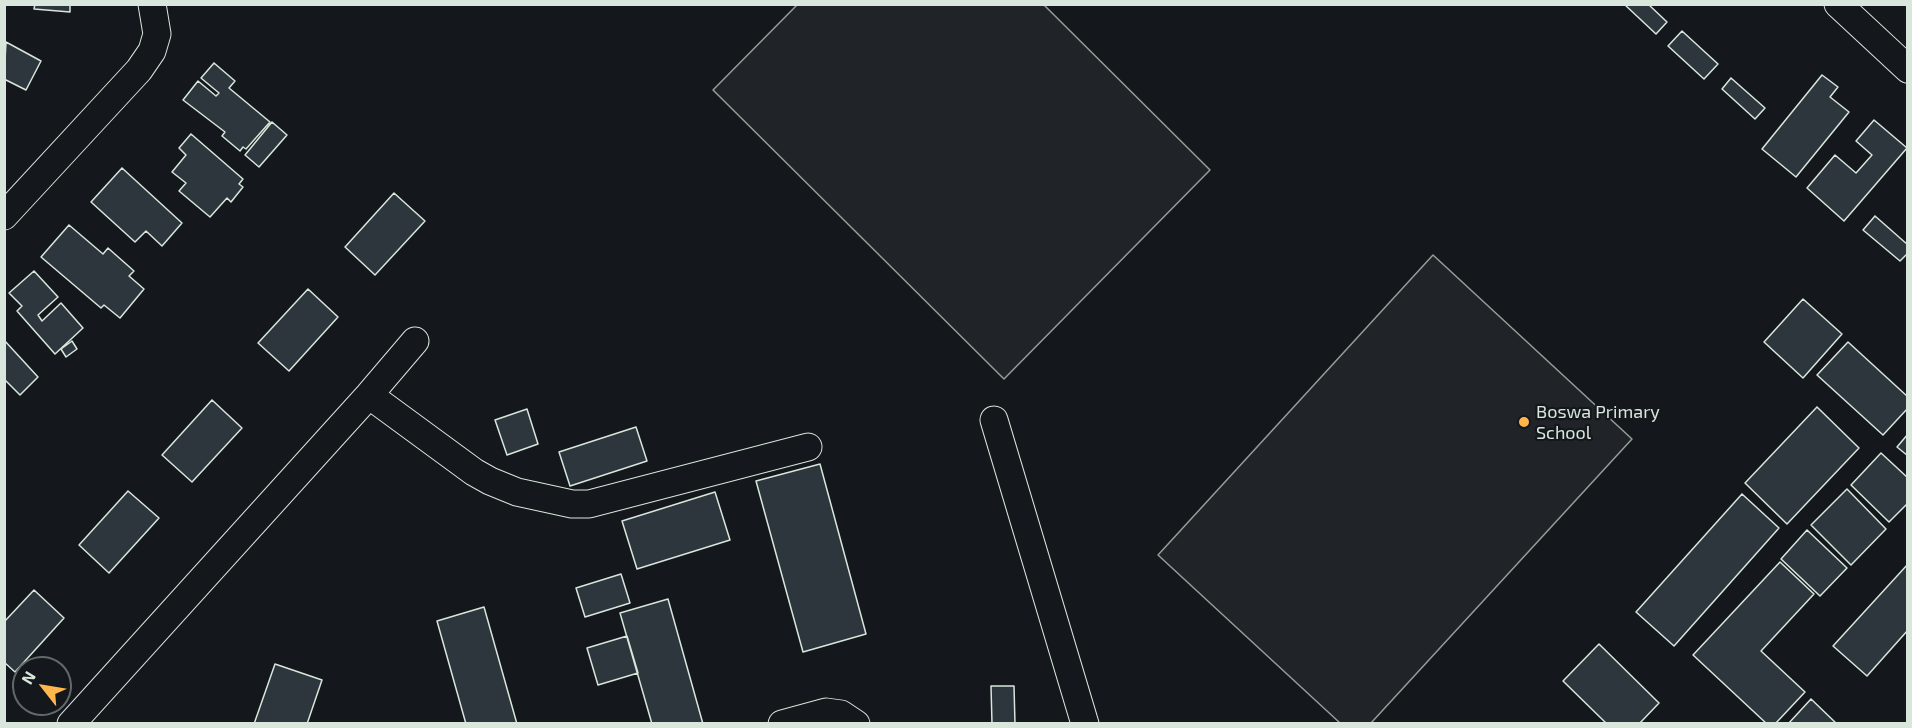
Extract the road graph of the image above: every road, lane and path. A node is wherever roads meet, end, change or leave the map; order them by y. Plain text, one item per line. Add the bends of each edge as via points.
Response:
1 (152, 4) edge
2 (1838, 4) edge
3 (1908, 69) edge
4 (4, 216) edge
5 (415, 341) dead end
6 (369, 395) junction
7 (994, 420) dead end
8 (808, 447) dead end
9 (70, 723) edge
10 (782, 723) edge
11 (856, 723) edge
12 (1085, 723) edge

1 - 4 street via 157,34 152,51 139,70
2 - 3 street
5 - 6 street
6 - 8 street via 490,481 517,492 573,504 589,504
6 - 9 street
7 - 12 street
10 - 11 street via 826,712 841,714

